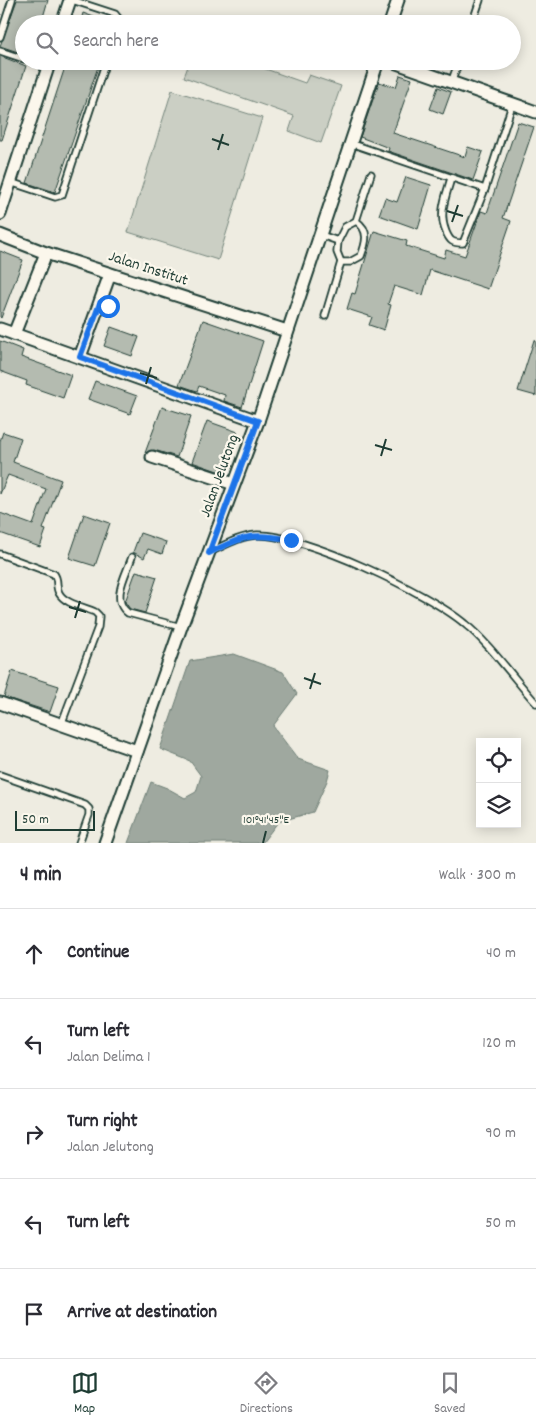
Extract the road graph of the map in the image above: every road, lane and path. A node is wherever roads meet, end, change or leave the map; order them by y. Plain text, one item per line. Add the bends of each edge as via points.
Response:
1 (12, 0) edge
2 (71, 0) edge
3 (398, 0) edge
4 (480, 0) edge
5 (65, 15) edge
6 (116, 15) edge
7 (393, 15) edge
8 (475, 15) edge
9 (0, 37) edge
10 (0, 51) edge
11 (15, 56) edge
12 (47, 70) edge
13 (101, 70) edge
14 (375, 70) edge
15 (416, 70) edge
16 (456, 70) edge
17 (451, 83) junction
18 (512, 105) junction
19 (536, 112) edge
20 (350, 143) junction
21 (371, 174) dead end
22 (451, 178) junction
23 (10, 182) junction
24 (485, 189) junction
25 (1, 207) edge
26 (356, 221) junction
27 (318, 234) junction
28 (0, 235) edge
29 (338, 241) junction
30 (46, 253) junction
31 (341, 262) junction
32 (110, 274) junction
33 (325, 316) dead end
34 (0, 329) edge
35 (287, 331) junction
36 (14, 334) junction
37 (80, 357) junction
38 (258, 421) junction
39 (152, 457) dead end
40 (234, 484) junction
41 (209, 553) junction
42 (0, 554) edge
43 (132, 557) dead end
44 (181, 627) junction
45 (0, 703) edge
46 (536, 704) edge
47 (61, 725) junction
48 (136, 751) junction
49 (0, 775) edge
50 (79, 843) edge
51 (105, 843) edge

1 - 9 lane
2 - 5 street
2 - 6 lane
3 - 7 street
4 - 8 lane
10 - 11 lane
12 - 23 street
13 - 23 lane via 62,195 55,196
14 - 20 street, Jalan Jelutong
15 - 17 street
16 - 17 lane
17 - 18 street
18 - 19 street
18 - 24 lane
20 - 22 lane
20 - 27 street, Jalan Jelutong
21 - 26 lane
22 - 24 lane
22 - 24 lane via 441,222 452,242 465,240
23 - 25 street
26 - 29 lane via 345,227
26 - 31 lane via 366,235 361,256 350,262
27 - 29 lane
27 - 35 street, Jalan Jelutong
28 - 30 street, Jalan Institut
29 - 31 lane
30 - 32 street, Jalan Institut
30 - 36 street
31 - 33 lane
32 - 35 street, Jalan Institut
32 - 37 street via 104,305
34 - 36 street
35 - 38 street, Jalan Jelutong
36 - 37 street
37 - 38 street
38 - 40 street, Jalan Jelutong
39 - 40 street
40 - 41 street, Jalan Jelutong
41 - 44 street, Jalan Jelutong
41 - 46 lane via 239,538 271,536 319,550 382,576 468,626
42 - 47 lane via 54,574 63,598 99,616 98,627
43 - 44 lane via 119,594 121,608 128,613
44 - 48 street, Jalan Jelutong
45 - 47 street
47 - 48 street
48 - 51 street, Jalan Jelutong
49 - 50 lane via 89,808

